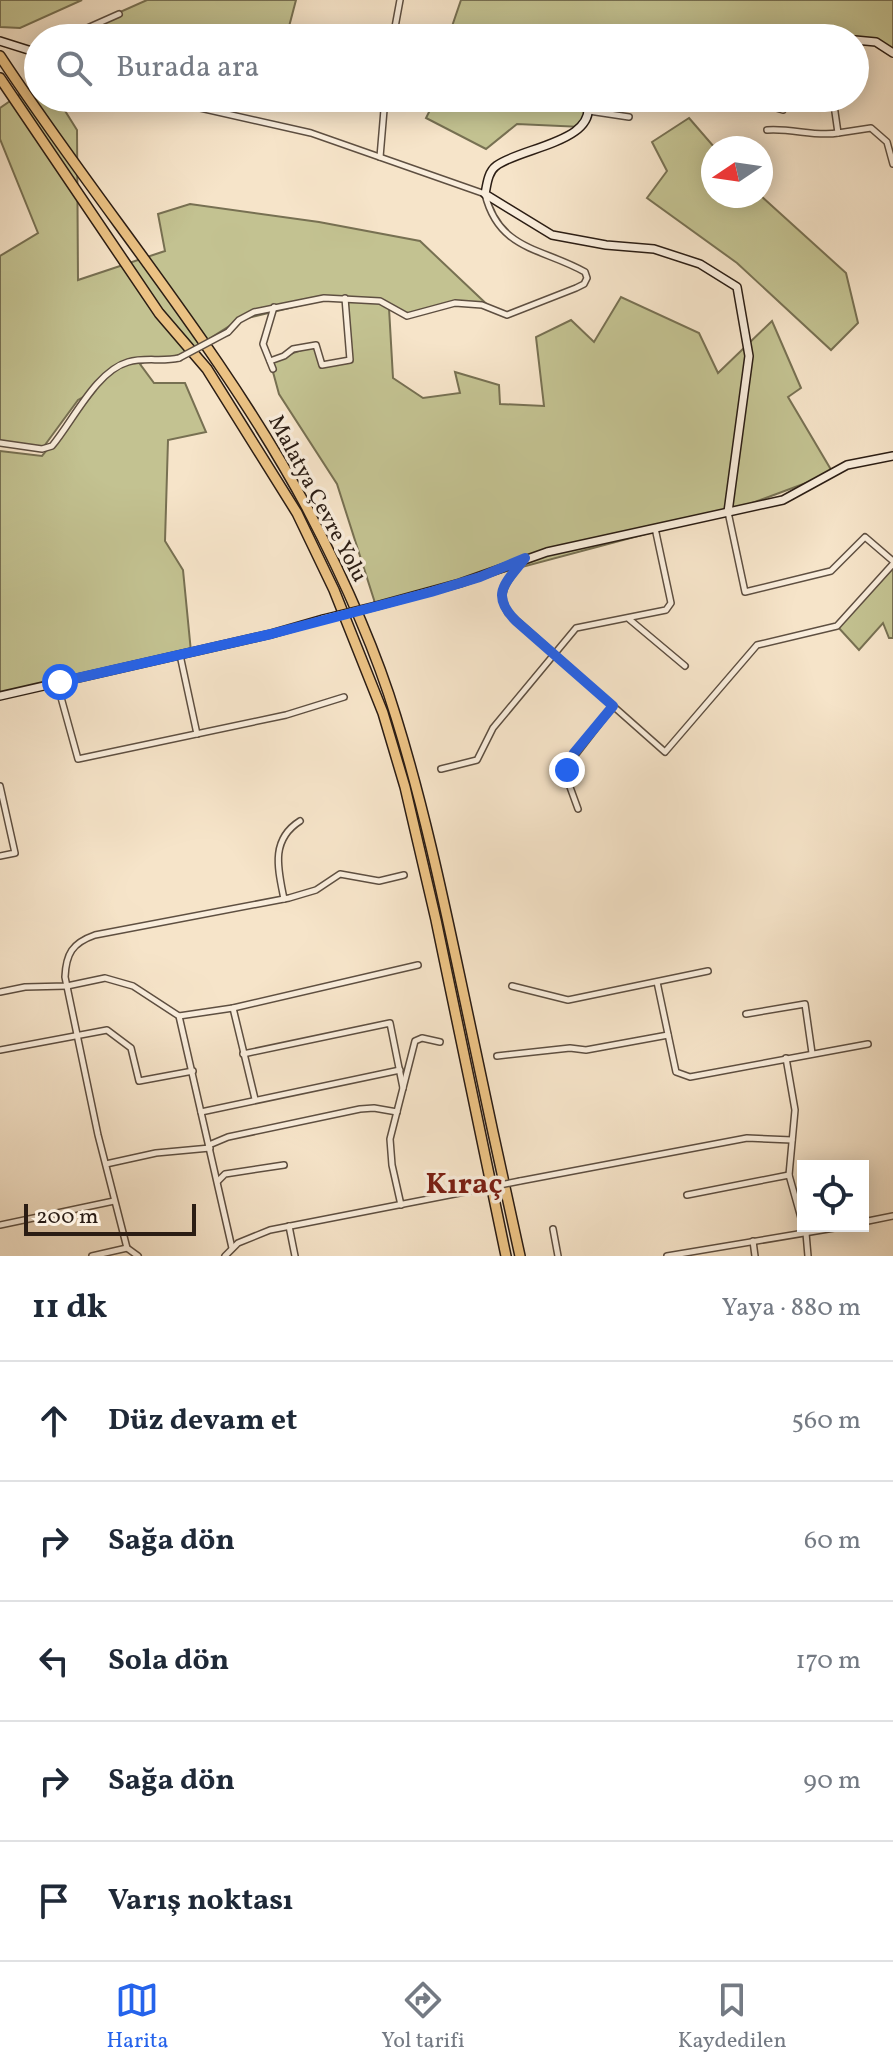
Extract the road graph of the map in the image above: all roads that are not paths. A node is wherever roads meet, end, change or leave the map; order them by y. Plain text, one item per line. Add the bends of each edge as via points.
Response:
1 (400, 0) edge
2 (119, 14) dead end
3 (96, 24) edge
4 (396, 24) edge
5 (0, 41) edge
6 (869, 41) edge
7 (24, 49) edge
8 (893, 53) edge
9 (0, 56) edge
10 (0, 78) edge
11 (24, 92) edge
12 (37, 112) edge
13 (218, 112) edge
14 (384, 112) edge
15 (589, 112) edge
16 (596, 112) edge
17 (835, 112) edge
18 (629, 117) dead end
19 (767, 130) dead end
20 (838, 133) junction
21 (380, 157) junction
22 (893, 164) edge
23 (485, 194) junction
24 (345, 298) junction
25 (274, 307) junction
26 (270, 361) junction
27 (273, 369) dead end
28 (0, 443) edge
29 (893, 456) edge
30 (728, 512) junction
31 (655, 528) junction
32 (525, 558) junction
33 (893, 563) edge
34 (629, 618) junction
35 (554, 654) junction
36 (180, 655) junction
37 (685, 666) dead end
38 (57, 683) junction
39 (0, 696) edge
40 (344, 697) dead end
41 (613, 706) junction
42 (197, 734) junction
43 (441, 769) dead end
44 (0, 786) edge
45 (578, 809) dead end
46 (300, 821) dead end
47 (0, 856) edge
48 (404, 875) dead end
49 (284, 899) junction
50 (418, 965) dead end
51 (708, 971) dead end
52 (657, 982) junction
53 (67, 986) junction
54 (512, 986) dead end
55 (0, 992) edge
56 (233, 1008) junction
57 (746, 1014) dead end
58 (179, 1016) junction
59 (668, 1035) junction
60 (77, 1036) junction
61 (440, 1042) dead end
62 (868, 1044) dead end
63 (0, 1050) edge
64 (812, 1053) junction
65 (243, 1054) junction
66 (497, 1056) dead end
67 (786, 1058) junction
68 (400, 1070) junction
69 (193, 1071) junction
70 (403, 1088) junction
71 (255, 1099) junction
72 (201, 1112) junction
73 (397, 1112) junction
74 (792, 1140) junction
75 (209, 1146) junction
76 (106, 1164) junction
77 (284, 1165) dead end
78 (789, 1175) junction
79 (217, 1181) junction
80 (687, 1195) dead end
81 (114, 1201) junction
82 (797, 1204) edge
83 (401, 1205) junction
84 (893, 1216) edge
85 (869, 1221) edge
86 (0, 1225) edge
87 (289, 1226) junction
88 (553, 1229) dead end
89 (805, 1232) edge
90 (819, 1232) edge
91 (806, 1235) junction
92 (753, 1241) junction
93 (127, 1248) junction
94 (232, 1248) junction
95 (92, 1256) edge
96 (138, 1256) edge
97 (225, 1256) edge
98 (295, 1256) edge
99 (506, 1256) edge
100 (520, 1256) edge
101 (558, 1256) edge
102 (667, 1256) edge
103 (755, 1256) edge
104 (808, 1256) edge

1 - 4 street
2 - 3 street
5 - 7 street
6 - 8 street
9 - 11 highway, Malatya Çevre Yolu
10 - 99 highway, Malatya Çevre Yolu via 159,313 207,369 297,513 334,590 383,713 405,787
12 - 100 highway, Malatya Çevre Yolu via 263,431 345,587 395,713 413,777
13 - 21 street via 311,133
14 - 21 street
15 - 23 street via 582,127 495,166
16 - 18 street
17 - 20 street
19 - 20 street
20 - 22 street via 871,128 887,142
21 - 23 street
23 - 24 street via 508,235 585,272 584,284 507,315 482,305 455,303 407,316 380,301
23 - 30 street via 552,235 654,249 700,264 737,287 749,356
24 - 25 street
24 - 26 street via 350,360 322,365 316,345
25 - 26 street via 263,344
25 - 28 street, bridge via 239,320 228,332 179,358 137,360 113,369 52,446
26 - 27 street
29 - 30 street via 847,465 783,500
30 - 31 street
30 - 33 street via 745,592 831,571 865,537
31 - 32 street
31 - 34 street via 671,603 666,610
32 - 35 street via 502,588 501,598 508,613
32 - 36 street, bridge via 460,583
33 - 41 street via 837,626 757,645 665,752
34 - 35 street via 576,628
34 - 37 street
35 - 41 street
35 - 43 street via 493,728 477,760
36 - 38 street
36 - 42 street
38 - 39 street
38 - 42 street via 78,759
40 - 42 street
41 - 45 street via 569,763 566,776
44 - 47 street via 18,855
46 - 49 street via 290,827 277,856
48 - 49 street via 379,881 340,874 316,890
49 - 53 street via 83,939 65,963
50 - 56 street
51 - 52 street
52 - 54 street via 568,1000
52 - 59 street
53 - 55 street
53 - 58 street via 115,980
53 - 60 street
56 - 58 street
56 - 65 street
57 - 64 street via 805,1004
58 - 69 street
59 - 66 street via 586,1050
59 - 67 street via 676,1072 690,1077
60 - 63 street
60 - 69 street via 107,1030 127,1043 139,1081
60 - 76 street
61 - 70 street via 415,1041
62 - 64 street
64 - 67 street
65 - 68 street via 390,1023
65 - 71 street
67 - 74 street via 795,1110
68 - 70 street
68 - 71 street
69 - 72 street
70 - 73 street
71 - 72 street
72 - 75 street
73 - 75 street via 360,1109 228,1137
73 - 83 street via 389,1147
74 - 78 street
74 - 83 street, bridge via 735,1140
75 - 76 street
75 - 79 street
76 - 81 street
77 - 79 street via 225,1174
78 - 80 street
78 - 82 street
79 - 94 street
81 - 86 street
81 - 93 street
83 - 87 street
84 - 85 street
87 - 94 street via 256,1234
87 - 98 street
88 - 101 street
89 - 91 street
90 - 91 street
91 - 92 street
91 - 104 street
92 - 102 street
92 - 103 street
93 - 95 street
93 - 96 street
94 - 97 street

